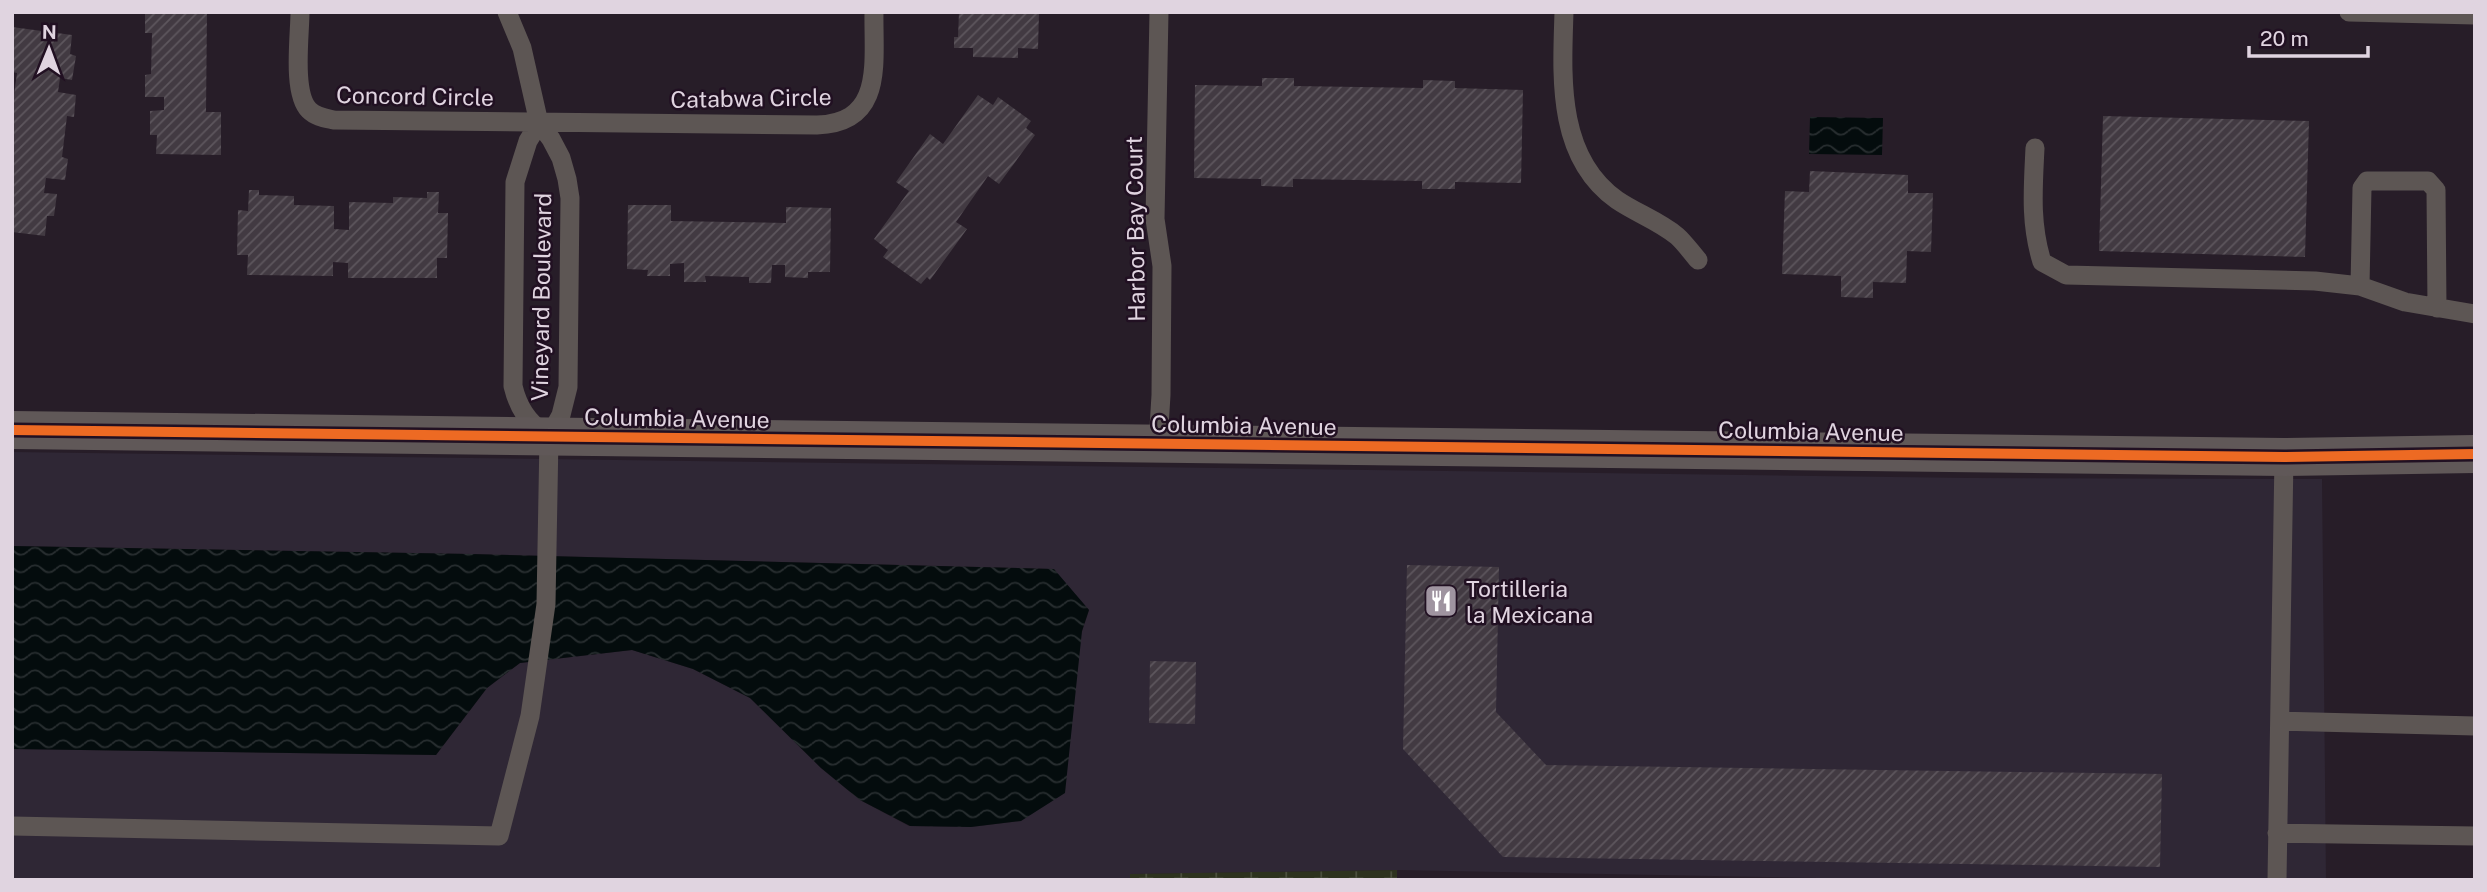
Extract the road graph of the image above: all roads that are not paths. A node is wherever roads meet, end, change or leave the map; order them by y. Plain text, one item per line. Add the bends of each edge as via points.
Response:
1 (300, 12) edge
2 (507, 12) edge
3 (874, 12) edge
4 (1159, 12) edge
5 (1564, 12) edge
6 (2349, 12) edge
7 (2475, 15) edge
8 (538, 123) junction
9 (2035, 148) dead end
10 (1698, 260) dead end
11 (2360, 286) junction
12 (2437, 308) junction
13 (2475, 314) edge
14 (12, 430) edge
15 (549, 437) junction
16 (1158, 444) junction
17 (2475, 454) edge
18 (2284, 457) junction
19 (2280, 722) junction
20 (2475, 726) edge
21 (12, 826) edge
22 (2277, 833) junction
23 (2475, 836) edge
24 (2277, 880) edge

1 - 8 lane, Concord Circle via 301,97 320,117
2 - 8 lane, Vineyard Boulevard via 522,48
3 - 8 lane, Catabwa Circle via 870,89 862,107 845,121 817,125
4 - 16 lane, Harbor Bay Court via 1155,219 1162,278
5 - 10 lane via 1562,87 1581,158 1617,200 1678,237
6 - 7 lane
8 - 15 lane, Vineyard Boulevard via 561,158 570,198 568,387
8 - 15 lane, Vineyard Boulevard via 515,182 513,386 526,418
9 - 11 lane via 2032,218 2042,262 2054,270 2080,276
11 - 12 lane
11 - 12 lane via 2362,188 2367,181 2428,181 2436,190
12 - 13 lane
14 - 15 street, Columbia Avenue
15 - 16 street, Columbia Avenue
15 - 21 lane via 546,604 530,716 499,836
16 - 18 street, Columbia Avenue
17 - 18 street, Columbia Avenue
18 - 19 lane
19 - 20 lane
19 - 22 lane
22 - 23 lane
22 - 24 lane

